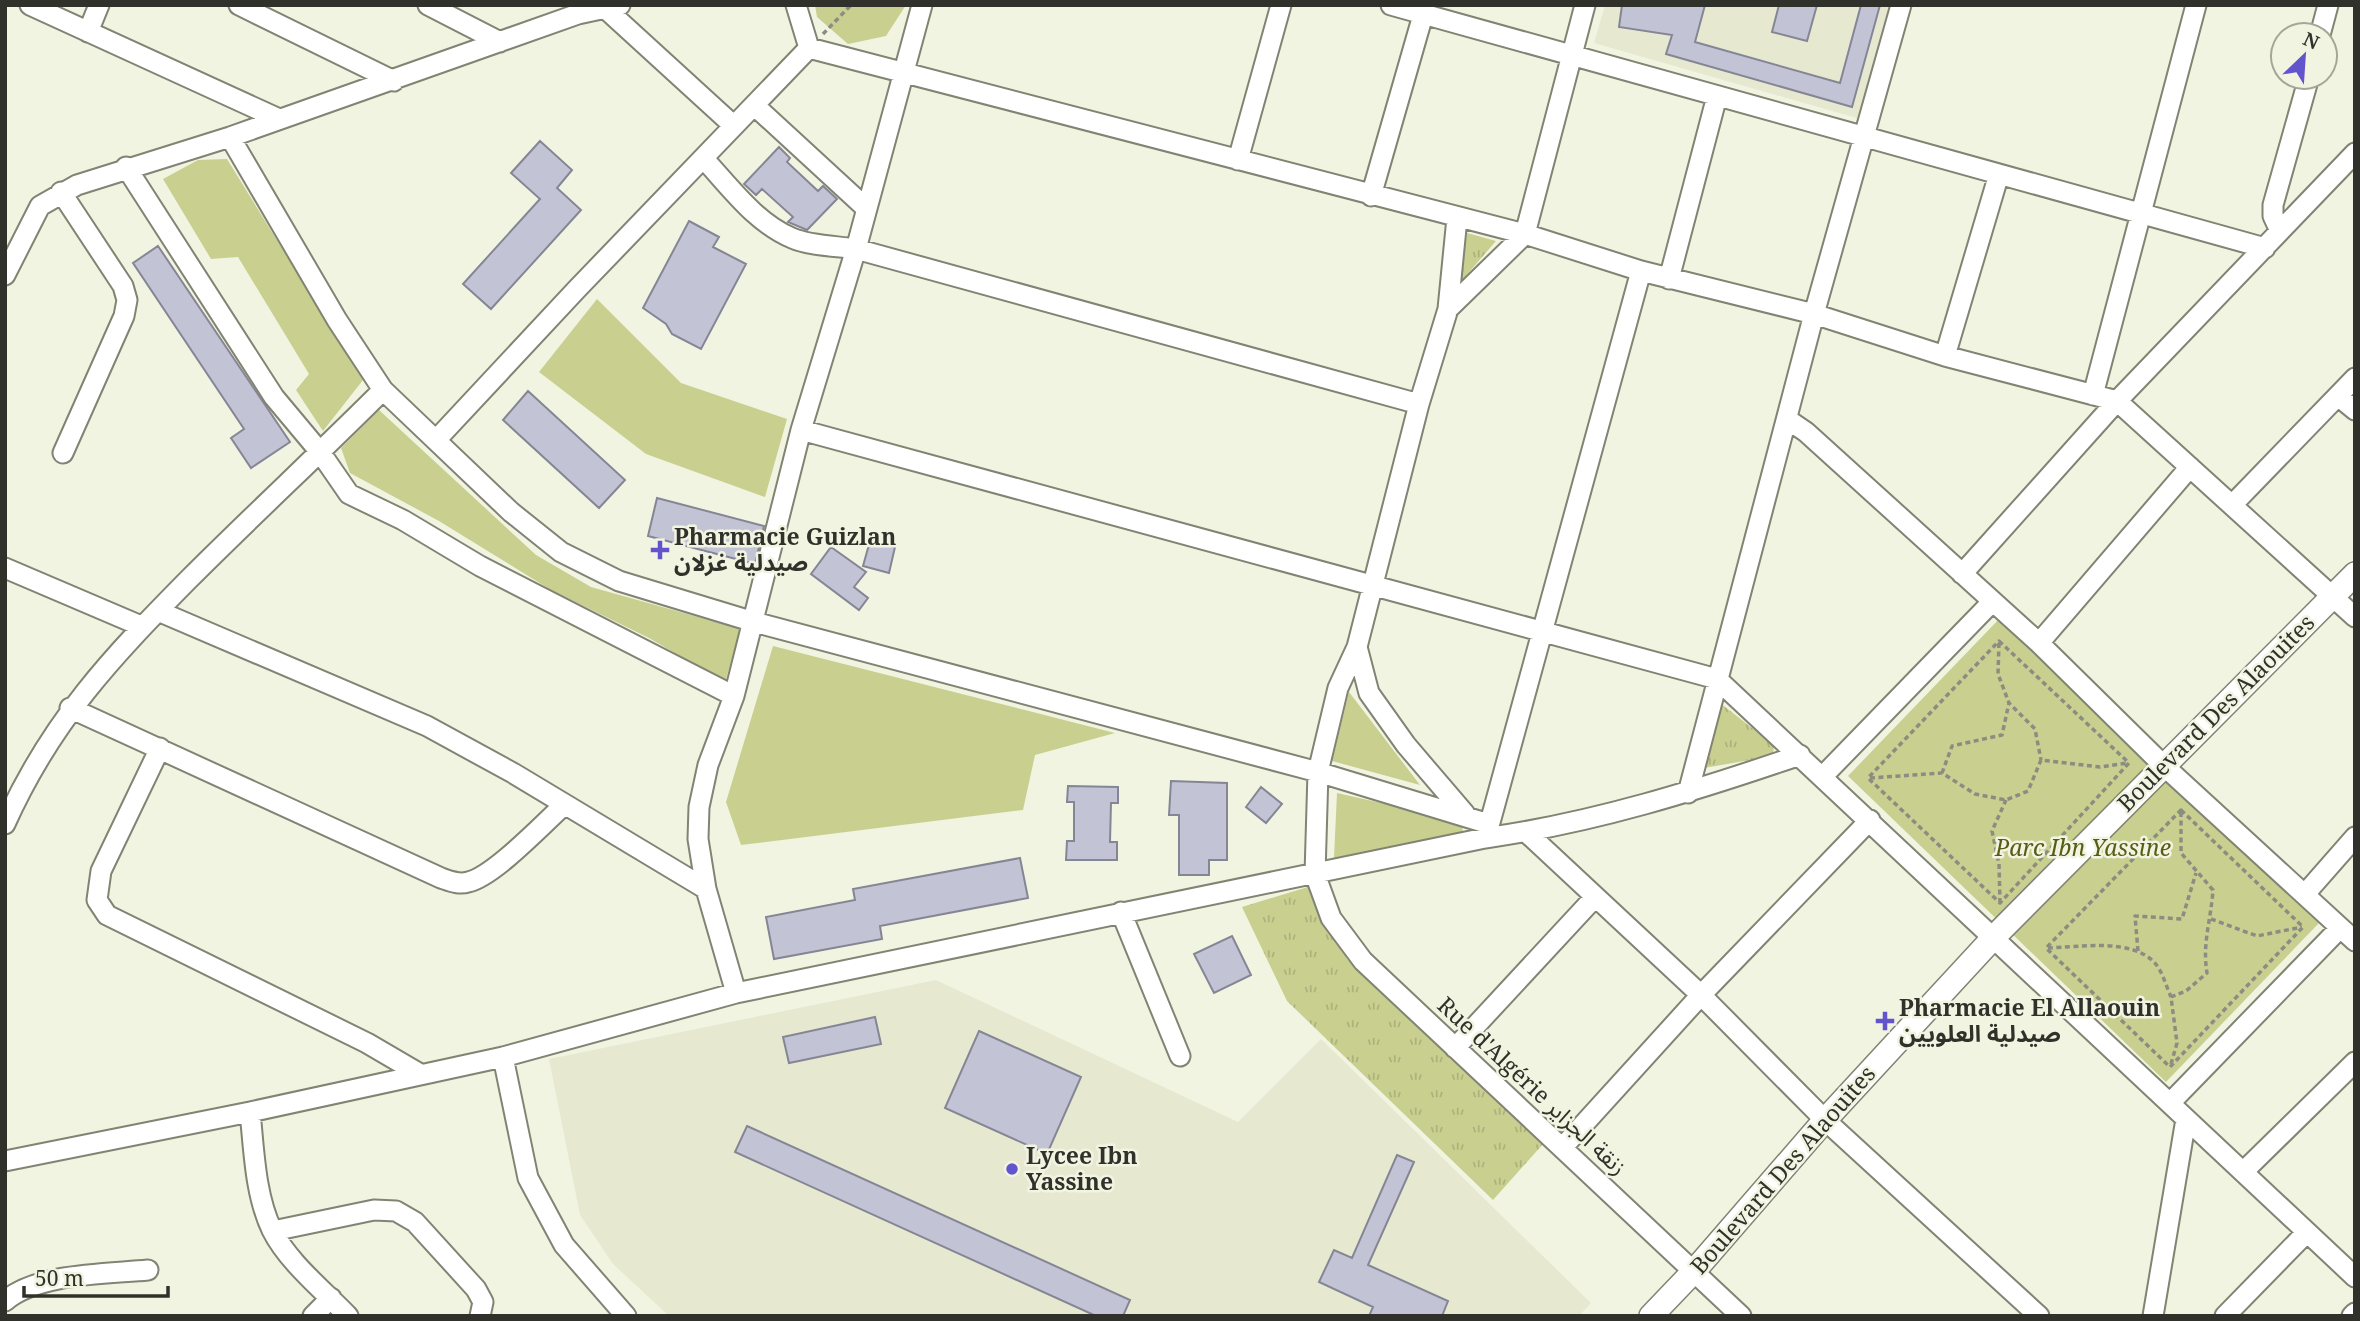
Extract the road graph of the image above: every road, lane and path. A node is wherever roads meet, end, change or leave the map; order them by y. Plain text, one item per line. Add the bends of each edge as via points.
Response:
1 (30, 5) edge
2 (99, 5) edge
3 (239, 5) edge
4 (428, 5) edge
5 (796, 5) edge
6 (851, 5) edge
7 (922, 5) edge
8 (1282, 5) edge
9 (1391, 5) edge
10 (1585, 5) edge
11 (1901, 5) edge
12 (2196, 5) edge
13 (614, 8) edge
14 (576, 10) edge
15 (1423, 15) junction
16 (88, 32) junction
17 (500, 42) junction
18 (809, 48) junction
19 (1571, 58) junction
20 (902, 71) junction
21 (394, 81) junction
22 (2305, 91) edge
23 (1717, 96) junction
24 (755, 106) junction
25 (279, 119) junction
26 (734, 126) junction
27 (230, 137) junction
28 (1866, 137) junction
29 (2355, 153) edge
30 (704, 159) junction
31 (1238, 160) junction
32 (126, 167) junction
33 (1999, 174) junction
34 (61, 192) junction
35 (1371, 196) junction
36 (867, 209) junction
37 (2141, 213) junction
38 (1457, 218) junction
39 (2280, 231) junction
40 (1525, 234) junction
41 (2265, 248) junction
42 (856, 249) junction
43 (10, 251) edge
44 (1642, 271) junction
45 (5, 275) edge
46 (1669, 279) junction
47 (1448, 309) junction
48 (1814, 314) junction
49 (1945, 356) junction
50 (2355, 378) edge
51 (383, 390) junction
52 (2093, 396) junction
53 (2338, 396) junction
54 (2117, 401) junction
55 (1419, 404) junction
56 (2355, 410) edge
57 (1787, 419) junction
58 (801, 430) junction
59 (437, 439) junction
60 (320, 452) junction
61 (63, 453) dead end
62 (2190, 467) junction
63 (2233, 504) junction
64 (6, 569) edge
65 (1962, 574) junction
66 (2355, 575) edge
67 (1372, 584) junction
68 (2333, 597) junction
69 (1992, 602) junction
70 (158, 611) junction
71 (2355, 617) edge
72 (754, 622) junction
73 (141, 626) junction
74 (1541, 634) junction
75 (1999, 641) junction
76 (2039, 643) junction
77 (1357, 647) junction
78 (1717, 679) junction
79 (734, 696) junction
80 (2009, 703) junction
81 (70, 708) junction
82 (160, 748) junction
83 (1800, 755) junction
84 (2041, 760) junction
85 (2129, 763) junction
86 (2163, 765) junction
87 (1318, 772) junction
88 (1942, 773) junction
89 (1823, 776) junction
90 (1868, 778) junction
91 (1688, 793) junction
92 (2006, 800) junction
93 (564, 805) junction
94 (2181, 810) junction
95 (1465, 815) junction
96 (1870, 820) junction
97 (5, 824) edge
98 (1487, 831) junction
99 (1526, 832) junction
100 (2355, 837) edge
101 (2197, 872) junction
102 (1315, 874) junction
103 (706, 889) junction
104 (2305, 894) junction
105 (1595, 897) junction
106 (2000, 903) junction
107 (1121, 912) junction
108 (2211, 919) junction
109 (2303, 927) junction
110 (2347, 935) edge
111 (1994, 937) junction
112 (2046, 948) junction
113 (2138, 951) junction
114 (736, 993) junction
115 (1701, 995) junction
116 (2171, 997) junction
117 (1455, 1048) junction
118 (1180, 1056) dead end
119 (503, 1057) junction
120 (2355, 1062) edge
121 (2170, 1067) junction
122 (419, 1074) junction
123 (2170, 1103) junction
124 (250, 1112) junction
125 (2186, 1119) junction
126 (1825, 1120) junction
127 (1562, 1147) junction
128 (5, 1161) edge
129 (2243, 1172) junction
130 (272, 1231) junction
131 (2307, 1232) junction
132 (148, 1270) dead end
133 (1695, 1270) junction
134 (2355, 1278) edge
135 (331, 1298) junction
136 (5, 1301) edge
137 (313, 1316) edge
138 (348, 1316) edge
139 (480, 1316) edge
140 (626, 1316) edge
141 (1651, 1316) edge
142 (1741, 1316) edge
143 (2039, 1316) edge
144 (2153, 1316) edge
145 (2225, 1316) edge

1 - 16 street
2 - 16 street
3 - 21 street
4 - 17 street
5 - 18 street
6 - 18 path
7 - 20 street
8 - 31 street
9 - 15 street
10 - 19 street
11 - 28 street
12 - 37 street
13 - 14 street
13 - 26 street
14 - 17 street
15 - 19 street
15 - 35 street
16 - 25 street
17 - 21 street
18 - 20 street
18 - 24 street
19 - 23 street
19 - 40 street
20 - 31 street
20 - 36 street
21 - 25 street
22 - 39 street via 2273,205
23 - 28 street
23 - 46 street
24 - 26 street
24 - 36 street
25 - 27 street
26 - 30 street
27 - 32 street
27 - 51 street
28 - 33 street
28 - 48 street
29 - 39 street
30 - 42 street via 775,229 794,240
30 - 59 street
31 - 35 street
32 - 34 street
32 - 60 street via 274,397
33 - 37 street
33 - 49 street
34 - 43 street via 40,206
34 - 61 street via 123,286 127,300
35 - 38 street
36 - 42 street
37 - 41 street
37 - 52 street
38 - 40 street
38 - 47 street
39 - 41 street
40 - 44 street
40 - 47 street
41 - 54 street
42 - 55 street
42 - 58 street
43 - 45 street
44 - 46 street
44 - 74 street
46 - 48 street
47 - 55 street
48 - 49 street
48 - 57 street
49 - 52 street
50 - 53 street
51 - 59 street
51 - 60 street
52 - 54 street
53 - 56 street
53 - 63 street
54 - 62 street
54 - 65 street
55 - 67 street
57 - 65 street
57 - 78 street
58 - 67 street
58 - 72 street
59 - 72 street via 511,512 561,552 619,581
60 - 70 street
60 - 79 street via 349,494
62 - 63 street
62 - 76 street
63 - 68 street
64 - 73 street
65 - 69 street
66 - 68 main road, Boulevard Des Alaouites
67 - 74 street
67 - 77 street
68 - 71 street
68 - 86 main road, Boulevard Des Alaouites
69 - 76 street
69 - 89 street
70 - 73 street
70 - 93 street via 427,726
72 - 79 street
72 - 87 street
73 - 81 street
74 - 78 street
74 - 98 street
75 - 80 path via 1998,674
75 - 85 path
75 - 90 path
76 - 86 street
77 - 87 street via 1338,688
77 - 95 street via 1369,693
78 - 83 street
78 - 91 street
79 - 103 street via 708,765 699,807 698,839
80 - 84 path via 2035,729
80 - 88 path via 2002,735 1952,746
81 - 82 street
81 - 97 street
82 - 93 street via 460,884 472,882 503,860
82 - 122 street via 101,872 97,900 107,915 367,1043
83 - 89 street
83 - 91 street
84 - 85 path via 2099,767
84 - 92 path via 2028,791
85 - 106 path
86 - 104 street
86 - 111 main road, Boulevard Des Alaouites
87 - 95 street
87 - 102 street
88 - 90 path
88 - 92 path via 1975,794
89 - 96 street
90 - 106 path
91 - 99 street
92 - 106 path via 1992,831
93 - 103 street
94 - 101 path via 2181,853
94 - 109 path
94 - 112 path
95 - 98 street
96 - 111 street
96 - 115 street
98 - 99 street
98 - 102 street
99 - 105 street
100 - 104 street
101 - 108 path via 2213,890
101 - 113 path via 2182,919 2135,916
102 - 107 street
102 - 117 street, Rue d'Algérie زنقة الجزاير via 1331,918 1363,961
103 - 114 street
104 - 110 street
105 - 115 street
105 - 117 street
107 - 114 street
107 - 118 street
108 - 109 path via 2257,936
108 - 116 path via 2203,947 2207,973
109 - 121 path
110 - 123 street
111 - 123 street
111 - 126 main road, Boulevard Des Alaouites
112 - 113 path via 2100,946
112 - 121 path
113 - 116 path via 2155,964
114 - 119 street
115 - 126 street
115 - 127 street
116 - 121 path via 2177,1043
117 - 127 street, Rue d'Algérie زنقة الجزاير
119 - 122 street
119 - 140 street via 528,1178 564,1245
120 - 129 street
122 - 124 street
123 - 125 street
124 - 128 street
124 - 130 street
125 - 129 street
125 - 144 street
126 - 133 main road, Boulevard Des Alaouites
126 - 143 street
127 - 133 street, Rue d'Algérie زنقة الجزاير
129 - 131 street
130 - 135 street
130 - 139 street via 374,1210 406,1215 476,1289 483,1302
131 - 134 street
131 - 145 street
132 - 136 street via 65,1278 14,1293
133 - 141 main road, Boulevard Des Alaouites
133 - 142 street, Rue d'Algérie زنقة الجزاير
135 - 137 street
135 - 138 street

